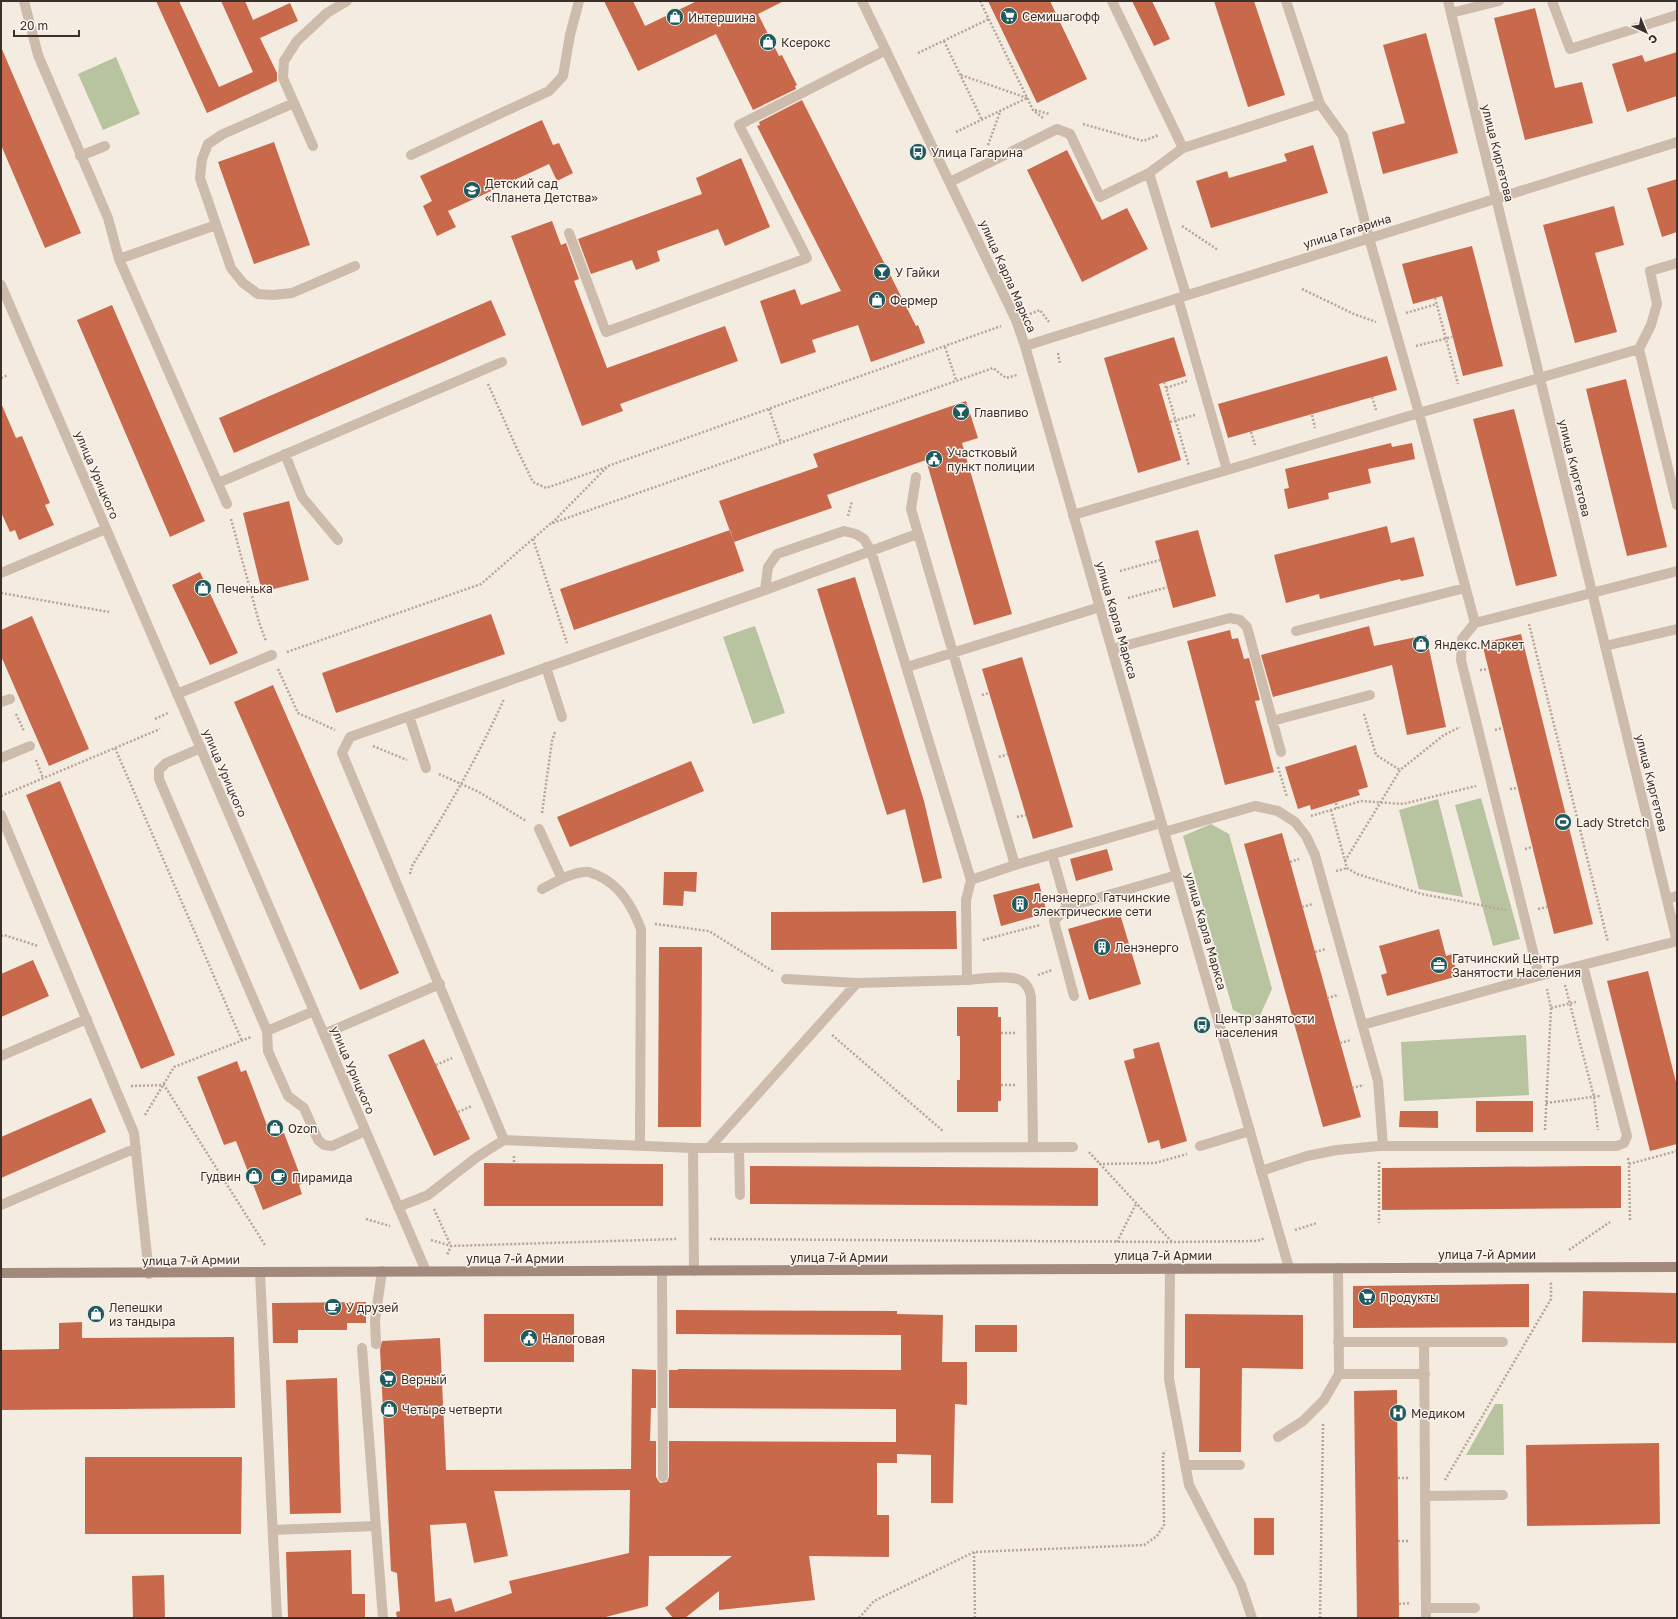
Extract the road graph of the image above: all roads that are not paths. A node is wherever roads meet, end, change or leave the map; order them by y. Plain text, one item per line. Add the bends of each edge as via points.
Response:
1 (24, 1) edge
2 (347, 1) edge
3 (579, 1) edge
4 (862, 1) edge
5 (1112, 1) edge
6 (1286, 1) edge
7 (1448, 1) edge
8 (1499, 1) edge
9 (1552, 1) edge
10 (1451, 13) junction
11 (1677, 15) edge
12 (886, 50) junction
13 (294, 103) junction
14 (1320, 104) junction
15 (1677, 142) edge
16 (105, 146) dead end
17 (313, 146) dead end
18 (1183, 148) junction
19 (411, 155) dead end
20 (80, 156) junction
21 (1149, 173) junction
22 (950, 182) junction
23 (1496, 198) junction
24 (216, 225) junction
25 (569, 233) dead end
26 (1370, 238) junction
27 (119, 259) junction
28 (1677, 263) edge
29 (356, 266) dead end
30 (1, 285) edge
31 (1182, 296) junction
32 (1025, 346) junction
33 (1639, 349) junction
34 (502, 362) dead end
35 (1539, 378) junction
36 (1419, 413) junction
37 (285, 454) junction
38 (1227, 470) junction
39 (916, 477) dead end
40 (218, 483) junction
41 (227, 504) road end
42 (1677, 505) edge
43 (1073, 515) junction
44 (106, 529) junction
45 (917, 534) junction
46 (338, 540) dead end
47 (871, 550) junction
48 (1677, 571) edge
49 (1, 573) edge
50 (1466, 588) junction
51 (765, 590) junction
52 (1592, 593) junction
53 (1100, 607) junction
54 (1475, 623) junction
55 (1677, 628) edge
56 (1296, 631) dead end
57 (1605, 646) junction
58 (1112, 649) junction
59 (953, 652) junction
60 (272, 655) road end
61 (546, 667) junction
62 (907, 667) junction
63 (177, 694) junction
64 (1370, 695) dead end
65 (408, 716) junction
66 (562, 717) road end
67 (1272, 722) junction
68 (30, 746) dead end
69 (200, 748) junction
70 (1281, 752) road end
71 (1, 758) edge
72 (426, 768) road end
73 (1, 815) edge
74 (1163, 827) junction
75 (539, 829) road end
76 (1052, 854) junction
77 (1015, 865) junction
78 (1177, 875) junction
79 (562, 878) junction
80 (971, 880) junction
81 (542, 890) dead end
82 (1677, 896) edge
83 (1667, 899) junction
84 (1067, 907) junction
85 (1677, 941) edge
86 (1583, 965) junction
87 (1541, 976) junction
88 (786, 979) road end
89 (967, 980) junction
90 (857, 982) junction
91 (440, 984) junction
92 (1074, 996) dead end
93 (314, 1011) junction
94 (86, 1019) junction
95 (1362, 1025) junction
96 (267, 1031) junction
97 (324, 1034) junction
98 (1, 1056) edge
99 (366, 1131) junction
100 (1250, 1131) junction
101 (504, 1140) junction
102 (640, 1146) junction
103 (1200, 1146) road end
104 (1381, 1146) junction
105 (1034, 1147) junction
106 (1073, 1147) dead end
107 (136, 1148) junction
108 (693, 1148) junction
109 (709, 1148) junction
110 (739, 1148) junction
111 (1261, 1171) junction
112 (740, 1195) dead end
113 (1, 1205) edge
114 (398, 1207) junction
115 (1677, 1267) edge
116 (1170, 1268) junction
117 (1289, 1268) junction
118 (1338, 1268) junction
119 (382, 1271) junction
120 (426, 1271) junction
121 (662, 1271) junction
122 (694, 1271) junction
123 (1, 1273) edge
124 (260, 1273) junction
125 (150, 1274) junction
126 (1338, 1342) junction
127 (1424, 1342) junction
128 (1504, 1342) dead end
129 (376, 1344) dead end
130 (362, 1348) dead end
131 (1339, 1374) junction
132 (1425, 1374) junction
133 (1278, 1437) dead end
134 (1185, 1465) junction
135 (1240, 1465) dead end
136 (663, 1477) dead end
137 (1503, 1495) dead end
138 (1430, 1496) junction
139 (375, 1526) junction
140 (273, 1530) junction
141 (1475, 1608) dead end
142 (1426, 1613) edge
143 (277, 1618) edge
144 (383, 1618) edge
145 (1252, 1618) edge

1 - 20 street via 38,55
2 - 13 street via 327,13 297,41 284,61 283,78
3 - 19 street via 563,76 549,91
4 - 12 street, улица Карла Маркса
5 - 18 street
6 - 14 street
7 - 10 street, улица Киргетова
8 - 10 street
9 - 11 street via 1570,49
10 - 23 street, улица Киргетова
12 - 22 street, улица Карла Маркса
12 - 25 street via 739,126 807,258 606,332
13 - 17 street
13 - 24 street via 223,134 208,144 202,159 200,178
14 - 18 street
14 - 26 street via 1343,136
15 - 23 street, улица Гагарина
16 - 20 street
18 - 21 street
20 - 27 street via 108,218
21 - 22 street via 1100,197 1070,134 1057,130
21 - 31 street
22 - 32 street, улица Карла Маркса via 1016,320
23 - 26 street, улица Гагарина
23 - 35 street, улица Киргетова
24 - 27 street
24 - 29 street via 231,268 243,283 258,294 292,293
26 - 31 street, улица Гагарина
26 - 36 street
27 - 40 street
28 - 33 street via 1650,271 1657,304 1652,325
30 - 44 street, улица Урицкого
31 - 32 street, улица Гагарина
31 - 38 street
32 - 43 street, улица Карла Маркса
33 - 35 street
33 - 42 street
34 - 37 street
35 - 36 street
35 - 52 street, улица Киргетова
36 - 38 street
36 - 50 street
37 - 40 street
37 - 46 street via 302,497
38 - 43 street
39 - 45 street via 910,509
40 - 41 street
43 - 53 street, улица Карла Маркса
44 - 49 street
44 - 63 street, улица Урицкого
45 - 47 street
45 - 59 street
47 - 51 street
47 - 51 street via 864,539 844,531 777,554 768,567
47 - 62 street
48 - 52 street
50 - 54 street
50 - 56 street
51 - 61 street
52 - 54 street
52 - 57 street, улица Киргетова
53 - 58 street, улица Карла Маркса
53 - 59 street
54 - 87 street via 1462,639 1461,660
55 - 57 street
57 - 83 street, улица Киргетова
58 - 67 street via 1230,618 1240,620 1247,627
58 - 74 street, улица Карла Маркса
59 - 62 street
59 - 77 street
60 - 63 street
61 - 65 street
61 - 66 street
62 - 80 street
63 - 69 street, улица Урицкого
64 - 67 street
65 - 72 street
65 - 91 street via 350,737 342,753
67 - 70 street
68 - 71 street
69 - 93 street, улица Урицкого
69 - 96 street via 166,763 159,770 159,779
73 - 94 street
74 - 76 street
74 - 78 street, улица Карла Маркса
74 - 95 street via 1255,806 1278,811 1295,822 1306,836 1314,855
75 - 79 street
76 - 77 street
76 - 84 street
77 - 80 street
78 - 84 street
78 - 100 street, улица Карла Маркса
79 - 81 street
79 - 102 street via 586,871 604,879 622,894 634,911 641,929
80 - 89 street via 966,900
82 - 83 street
83 - 85 street, улица Киргетова
84 - 92 street via 1054,921
85 - 86 street
86 - 87 street
86 - 104 street via 1627,1136 1624,1143 1617,1146
87 - 95 street
88 - 90 street
89 - 90 street
89 - 105 street via 1015,978 1023,981 1029,988
90 - 109 street
91 - 97 street
91 - 101 street
93 - 96 street
93 - 97 street, улица Урицкого
94 - 98 street
94 - 107 street via 134,1133
95 - 104 street via 1378,1081
96 - 99 street via 268,1051 288,1096 304,1108 318,1140 324,1145 332,1146
97 - 99 street, улица Урицкого
99 - 114 street, улица Урицкого
100 - 103 street
100 - 111 street, улица Карла Маркса
101 - 102 street
101 - 114 street via 477,1157 428,1195
102 - 108 street
104 - 111 street via 1306,1156
105 - 106 street
105 - 110 street
107 - 113 street
107 - 125 street
108 - 109 street
108 - 122 street
109 - 110 street
110 - 112 street
111 - 117 street, улица Карла Маркса
114 - 120 street, улица Урицкого
115 - 118 street, улица 7-й Армии
116 - 117 street, улица 7-й Армии
116 - 122 street, улица 7-й Армии
116 - 134 street via 1169,1379
117 - 118 street, улица 7-й Армии
118 - 126 street
119 - 120 street, улица 7-й Армии
119 - 124 street, улица 7-й Армии
119 - 129 street via 375,1320
120 - 121 street, улица 7-й Армии
121 - 122 street, улица 7-й Армии
121 - 136 street
123 - 125 street, улица 7-й Армии
124 - 125 street, улица 7-й Армии
124 - 140 street
126 - 127 street
126 - 131 street
127 - 128 street
127 - 132 street
130 - 139 street
131 - 132 street
131 - 133 street via 1324,1400 1303,1421
132 - 138 street
134 - 135 street
134 - 145 street via 1189,1485 1241,1585
137 - 138 street
138 - 142 street
139 - 140 street
139 - 144 street
140 - 143 street
141 - 142 street

